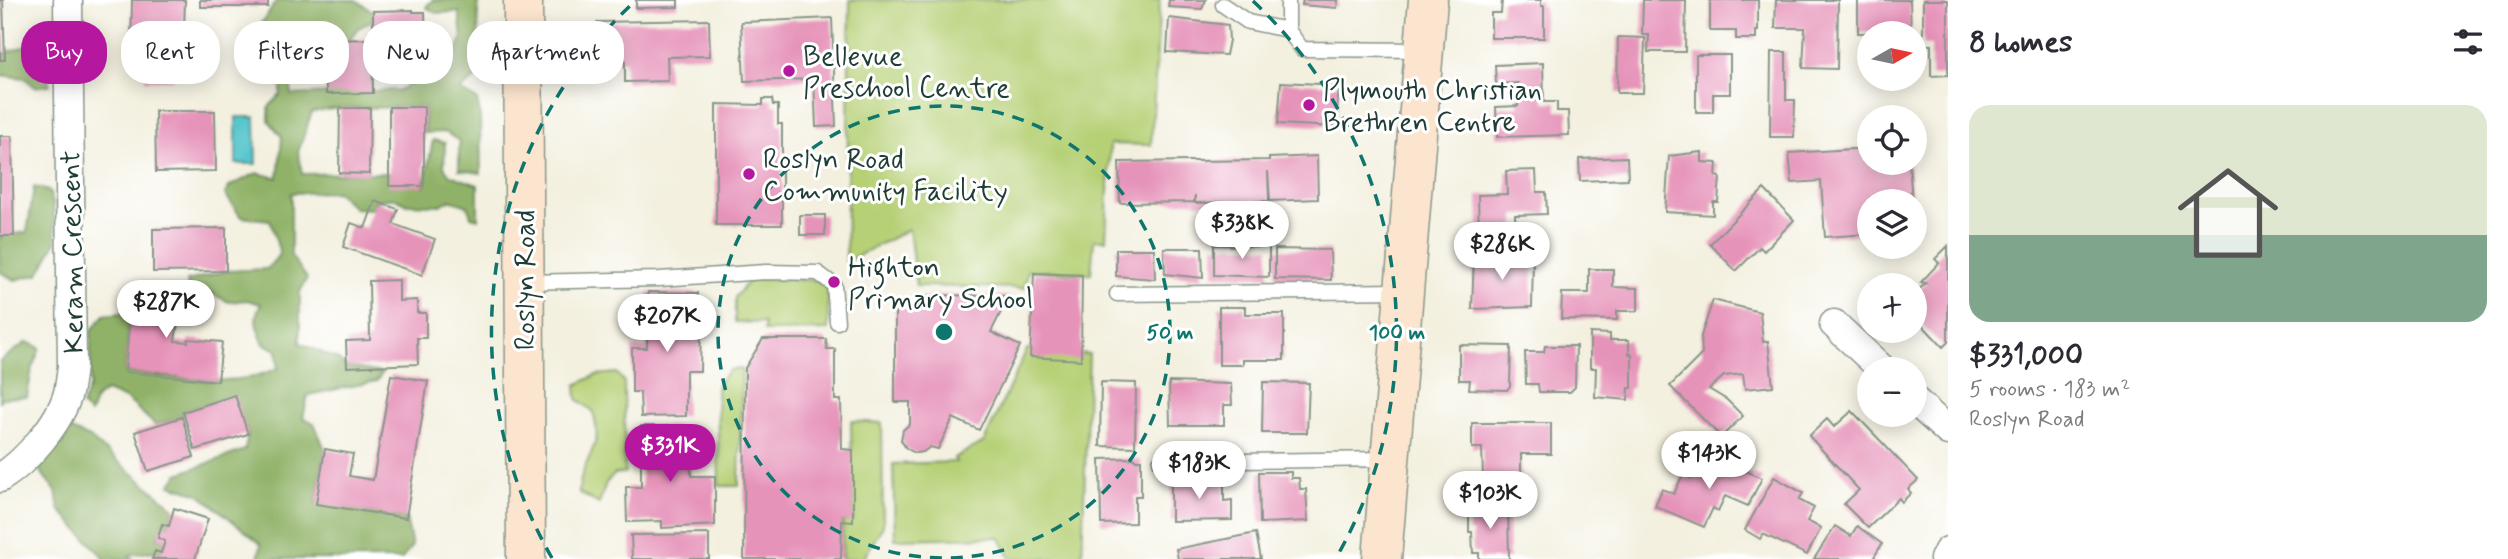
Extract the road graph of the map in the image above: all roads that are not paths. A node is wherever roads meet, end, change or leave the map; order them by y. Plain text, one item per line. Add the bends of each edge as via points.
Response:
1 (68, 0) edge
2 (523, 0) edge
3 (1288, 0) edge
4 (1428, 0) edge
5 (1223, 5) dead end
6 (1288, 30) junction
7 (1424, 50) junction
8 (524, 282) junction
9 (1404, 291) junction
10 (1117, 294) dead end
11 (837, 322) dead end
12 (1834, 324) dead end
13 (1869, 357) edge
14 (1927, 412) edge
15 (1948, 431) edge
16 (1390, 459) junction
17 (1160, 462) dead end
18 (0, 478) edge
19 (1948, 551) edge
20 (526, 559) edge
21 (1382, 559) edge
22 (1944, 559) edge

1 - 18 street, Keram Crescent via 72,366 68,396 26,458
2 - 8 main road, Roslyn Road
3 - 6 lane
4 - 7 main road
5 - 6 lane via 1248,22
6 - 7 lane via 1302,48
7 - 9 main road
8 - 11 lane via 818,273 834,285
8 - 20 main road, Roslyn Road
9 - 10 lane
9 - 16 main road
12 - 13 street
14 - 15 street
16 - 17 lane
16 - 21 main road
19 - 22 street

